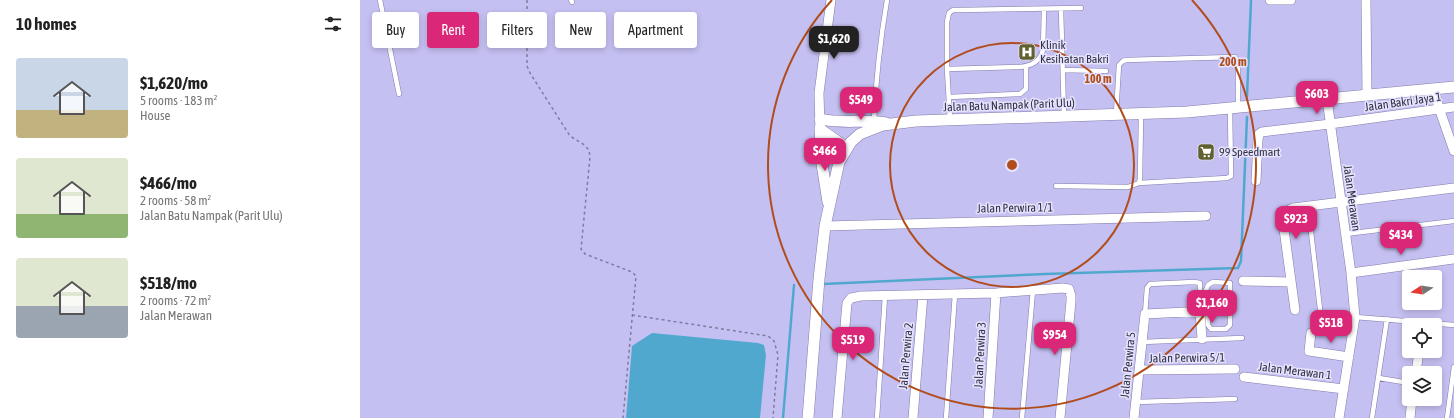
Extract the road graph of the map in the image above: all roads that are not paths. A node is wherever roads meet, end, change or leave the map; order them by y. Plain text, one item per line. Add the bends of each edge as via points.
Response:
1 (380, 0) edge
2 (831, 0) edge
3 (888, 0) edge
4 (1270, 0) edge
5 (1291, 0) edge
6 (1366, 0) edge
7 (1081, 8) dead end
8 (1044, 9) junction
9 (1061, 9) junction
10 (1026, 66) junction
11 (947, 69) junction
12 (1063, 70) junction
13 (1106, 71) dead end
14 (1454, 87) edge
15 (1434, 89) junction
16 (399, 94) dead end
17 (1367, 95) junction
18 (949, 97) junction
19 (1327, 99) junction
20 (1454, 107) edge
21 (1234, 108) junction
22 (1439, 108) junction
23 (1116, 114) junction
24 (1140, 114) junction
25 (1064, 116) junction
26 (874, 120) junction
27 (950, 120) junction
28 (820, 123) junction
29 (892, 124) junction
30 (1330, 124) junction
31 (1453, 146) edge
32 (847, 147) junction
33 (1256, 181) dead end
34 (1139, 182) junction
35 (1056, 186) dead end
36 (1454, 188) edge
37 (1341, 201) junction
38 (1308, 206) junction
39 (829, 208) junction
40 (1206, 216) dead end
41 (1454, 221) edge
42 (825, 226) junction
43 (1345, 234) junction
44 (1454, 259) edge
45 (1351, 273) junction
46 (1243, 280) dead end
47 (1291, 282) junction
48 (1033, 290) junction
49 (996, 293) junction
50 (955, 294) junction
51 (923, 295) junction
52 (885, 296) junction
53 (1320, 309) dead end
54 (1295, 310) dead end
55 (1204, 311) junction
56 (1145, 314) junction
57 (1355, 317) junction
58 (1387, 319) junction
59 (1402, 321) edge
60 (1442, 325) edge
61 (1454, 325) edge
62 (1311, 333) dead end
63 (1242, 338) dead end
64 (1202, 339) junction
65 (1142, 342) junction
66 (1349, 357) junction
67 (1454, 367) edge
68 (1235, 369) dead end
69 (1139, 370) junction
70 (1244, 377) dead end
71 (1379, 378) junction
72 (1402, 381) edge
73 (1344, 389) junction
74 (1453, 390) edge
75 (1235, 399) dead end
76 (1136, 402) junction
77 (1411, 406) edge
78 (808, 418) edge
79 (837, 418) edge
80 (878, 418) edge
81 (913, 418) edge
82 (946, 418) edge
83 (988, 418) edge
84 (1022, 418) edge
85 (1060, 418) edge
86 (1134, 418) edge
87 (1339, 418) edge
88 (1372, 418) edge
89 (1410, 418) edge
90 (1447, 418) edge

1 - 16 lane
2 - 28 street via 819,93
3 - 26 lane via 880,38
4 - 5 street
6 - 17 street
7 - 9 lane
8 - 9 lane
8 - 10 lane via 1042,55 1035,63
8 - 11 lane via 953,10 949,13 947,22
9 - 12 lane
10 - 11 lane
10 - 18 lane via 1026,89 1020,94
11 - 18 lane
12 - 13 lane
12 - 25 lane
14 - 15 street, Jalan Batu Nampak (Parit Ulu)
15 - 17 street, Jalan Batu Nampak (Parit Ulu)
15 - 22 street
17 - 19 street, Jalan Batu Nampak (Parit Ulu)
18 - 27 lane
19 - 21 street, Jalan Batu Nampak (Parit Ulu)
19 - 30 street, Jalan Merawan
20 - 22 street, Jalan Bakri Jaya 1
21 - 23 lane via 1238,62 1235,57 1126,60 1119,66
21 - 24 street, Jalan Batu Nampak (Parit Ulu)
21 - 34 lane via 1230,177
22 - 30 street, Jalan Bakri Jaya 1
22 - 31 street
23 - 24 street, Jalan Batu Nampak (Parit Ulu)
23 - 25 street, Jalan Batu Nampak (Parit Ulu)
24 - 34 lane
25 - 27 street, Jalan Batu Nampak (Parit Ulu)
26 - 28 street
26 - 29 street
27 - 29 street, Jalan Batu Nampak (Parit Ulu)
28 - 32 street
28 - 39 street
29 - 32 street, Jalan Batu Nampak (Parit Ulu) via 860,134
30 - 33 street, Jalan Bakri Jaya 1 via 1259,134
30 - 37 street, Jalan Merawan
32 - 39 street, Jalan Batu Nampak (Parit Ulu) via 839,162
34 - 35 lane via 1128,187
36 - 37 street
37 - 38 street
37 - 43 street, Jalan Merawan
38 - 47 street via 1289,209 1283,216
38 - 53 lane
39 - 42 street, Jalan Batu Nampak (Parit Ulu)
40 - 42 street, Jalan Perwira 1/1
41 - 43 lane
42 - 78 street, Jalan Batu Nampak (Parit Ulu)
43 - 45 street, Jalan Merawan
44 - 45 street
45 - 57 street, Jalan Merawan
46 - 47 street
47 - 54 street
48 - 49 street
48 - 84 lane
48 - 85 street via 1069,289 1071,296
49 - 50 street
49 - 83 street, Jalan Perwira 3
50 - 51 street
50 - 82 lane
51 - 52 street
51 - 81 street, Jalan Perwira 2
52 - 79 street via 856,296 847,302
52 - 80 lane
55 - 55 lane via 1208,285 1213,282 1230,283 1229,327 1209,329
55 - 56 street
55 - 56 lane via 1200,283 1150,284 1147,288
55 - 64 street
56 - 65 street, Jalan Perwira 5
57 - 58 lane
57 - 66 street, Jalan Merawan
58 - 59 lane
58 - 71 lane
60 - 61 lane
62 - 66 street via 1309,351
63 - 64 lane
64 - 65 lane
65 - 69 street, Jalan Perwira 5
66 - 73 street, Jalan Merawan
67 - 74 lane
68 - 69 street, Jalan Perwira 5/1
69 - 76 street, Jalan Perwira 5
70 - 73 street, Jalan Merawan 1
71 - 72 lane
71 - 88 lane
73 - 87 street, Jalan Merawan
74 - 90 lane
75 - 76 lane
76 - 86 street, Jalan Perwira 5
77 - 89 street

